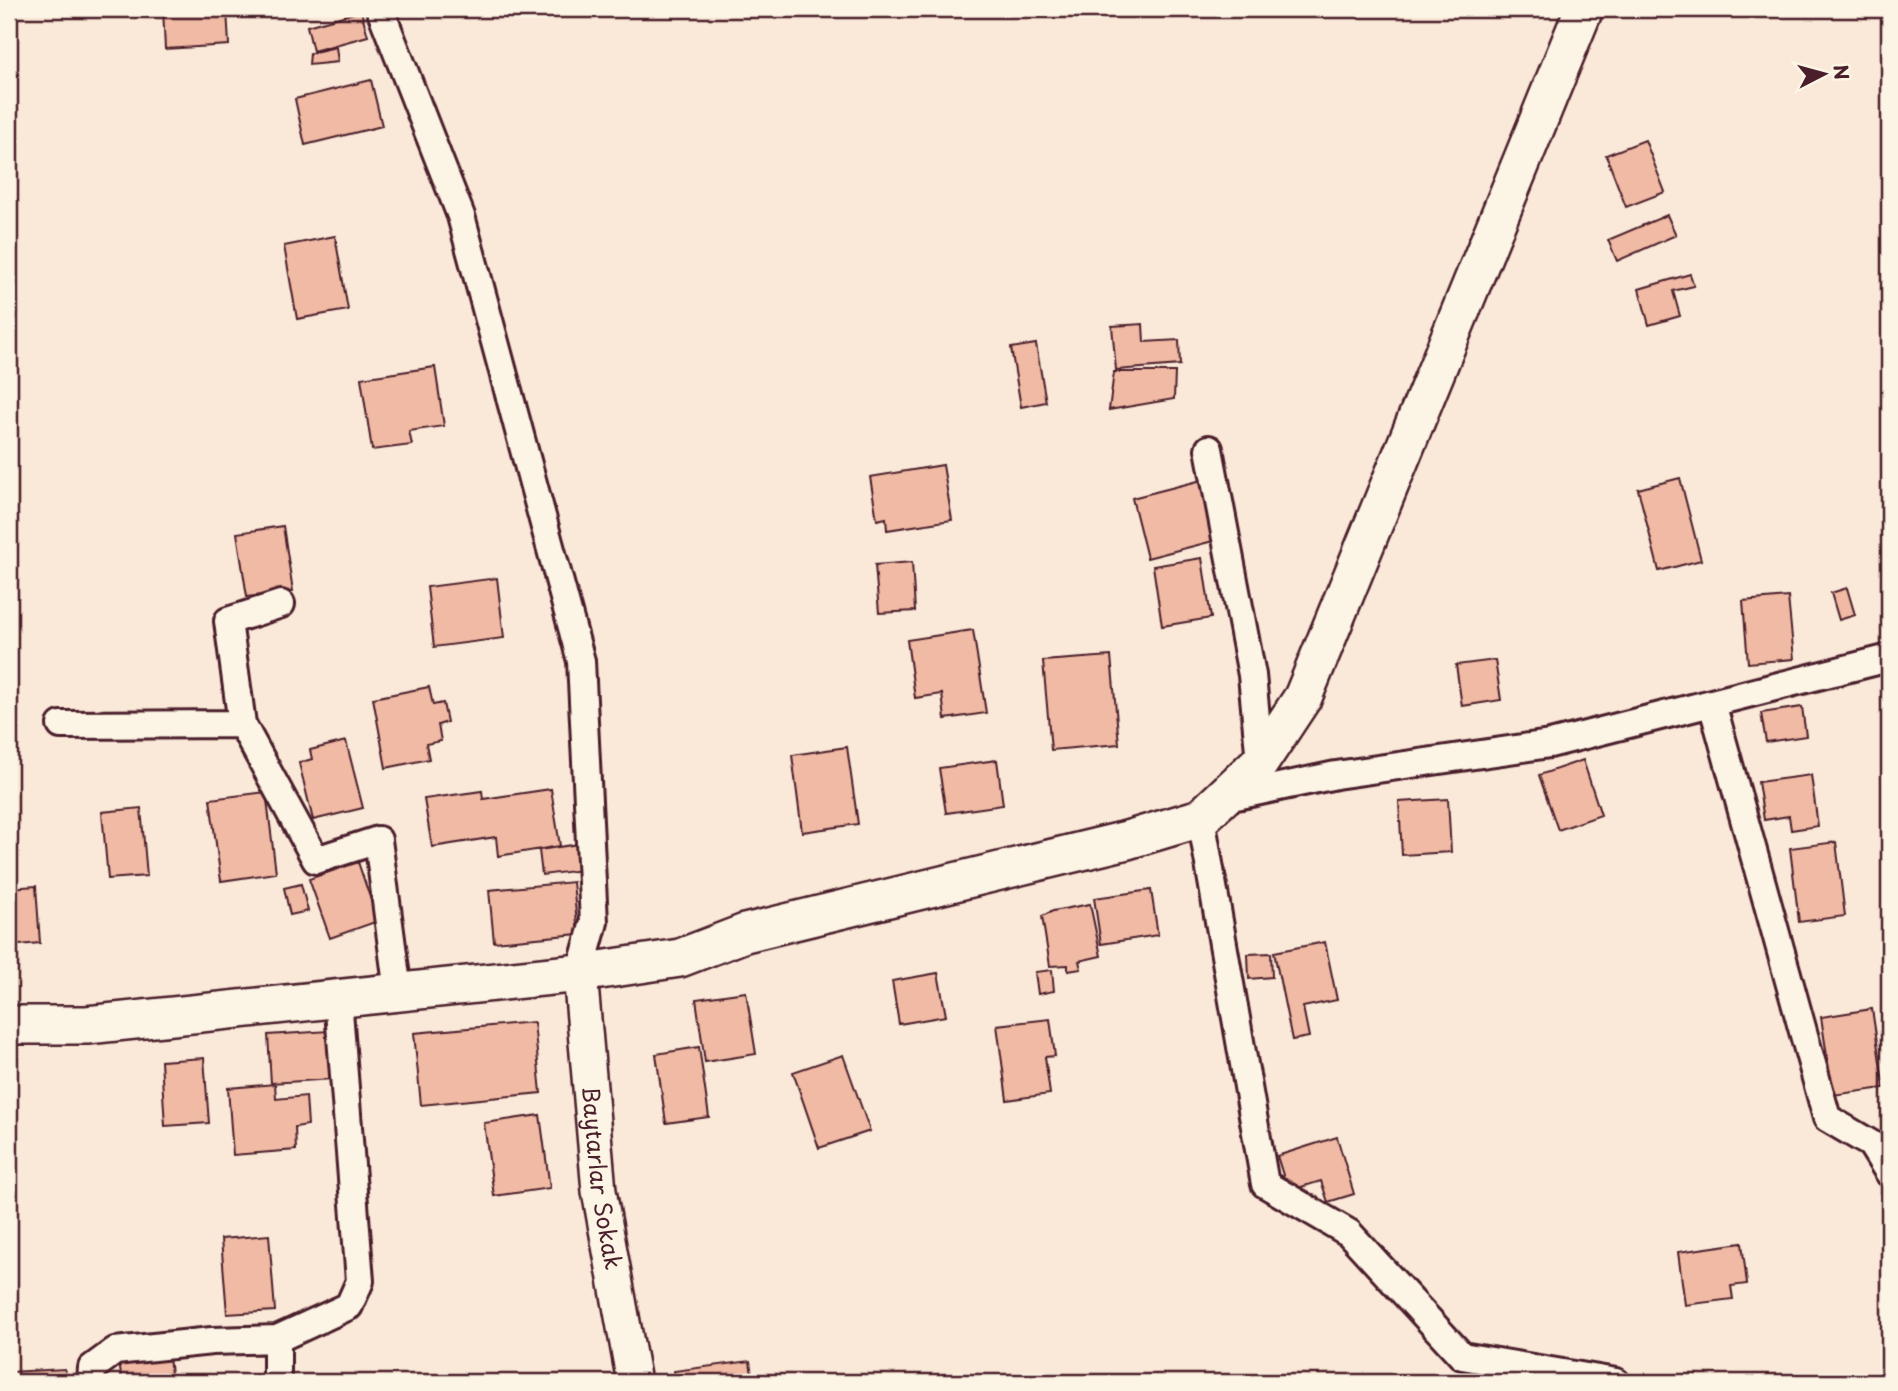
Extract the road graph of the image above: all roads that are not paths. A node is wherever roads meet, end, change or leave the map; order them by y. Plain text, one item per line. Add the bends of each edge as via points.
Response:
1 (380, 9) edge
2 (1584, 9) edge
3 (1209, 449) dead end
4 (281, 604) dead end
5 (1889, 658) edge
6 (1712, 703) junction
7 (242, 724) junction
8 (61, 725) dead end
9 (1260, 762) junction
10 (1212, 808) junction
11 (580, 973) junction
12 (398, 992) junction
13 (338, 998) junction
14 (9, 1025) edge
15 (1889, 1173) edge
16 (277, 1339) junction
17 (91, 1382) edge
18 (277, 1382) edge
19 (635, 1382) edge
20 (1616, 1382) edge

1 - 11 street via 461,216 581,661 594,922
2 - 9 main road via 1303,697
3 - 9 street via 1252,675
4 - 7 street via 228,621
5 - 6 street
6 - 10 street via 1550,744 1336,775
6 - 15 street via 1827,1118 1871,1144
7 - 8 street
7 - 12 street via 316,860 378,840
9 - 10 main road
10 - 11 main road via 1127,840 745,933 680,958
10 - 20 street via 1265,1184 1349,1233 1462,1356
11 - 12 main road
11 - 19 street, Baytarlar Sokak via 598,1191
12 - 13 main road
13 - 14 main road via 87,1025
13 - 16 street via 360,1281 349,1306
16 - 17 street via 115,1351 92,1368
16 - 18 street

